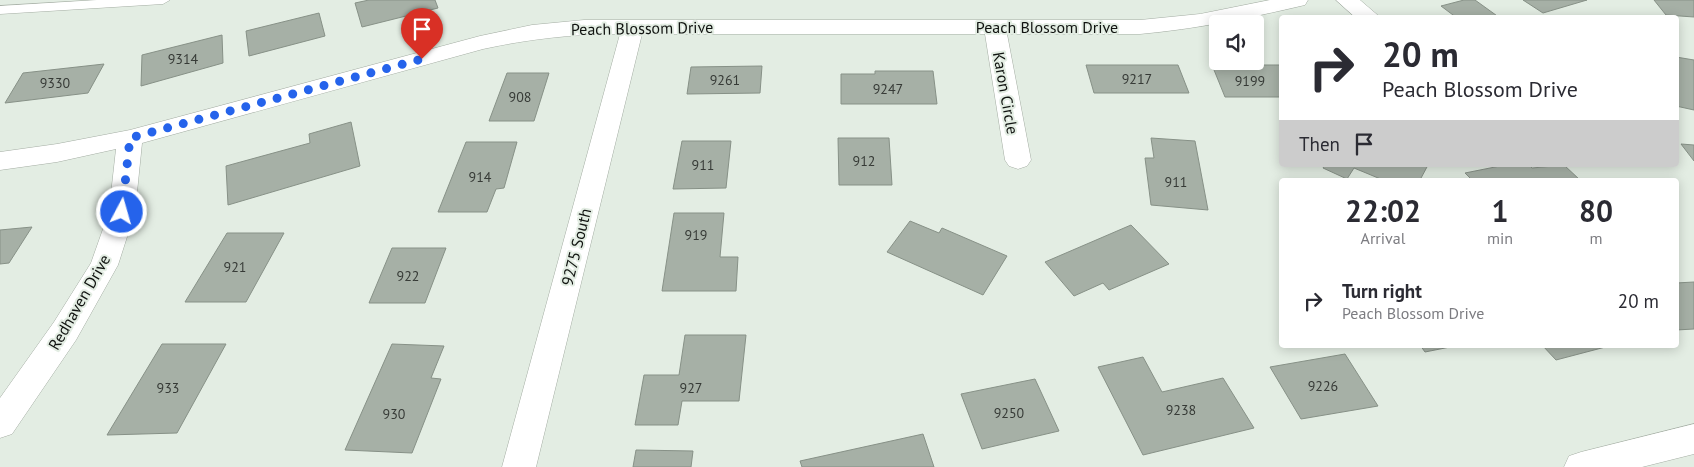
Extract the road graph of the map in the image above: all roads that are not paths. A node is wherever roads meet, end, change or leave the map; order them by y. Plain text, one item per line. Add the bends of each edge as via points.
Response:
1 (163, 0) edge
2 (1297, 0) edge
3 (1347, 0) edge
4 (0, 10) edge
5 (1366, 15) edge
6 (633, 27) junction
7 (995, 27) junction
8 (130, 138) junction
9 (1018, 160) dead end
10 (0, 161) edge
11 (0, 424) edge
12 (1694, 439) edge
13 (519, 467) edge
14 (1581, 467) edge

1 - 4 lane
2 - 7 street, Peach Blossom Drive via 1183,24
3 - 5 street
6 - 7 street, Peach Blossom Drive
6 - 8 street, Peach Blossom Drive via 532,32 480,43
6 - 13 street, 9275 South
7 - 9 street, Karon Circle
8 - 10 street, Peach Blossom Drive
8 - 11 street, Redhaven Drive via 122,212 104,265 65,331
12 - 14 street

